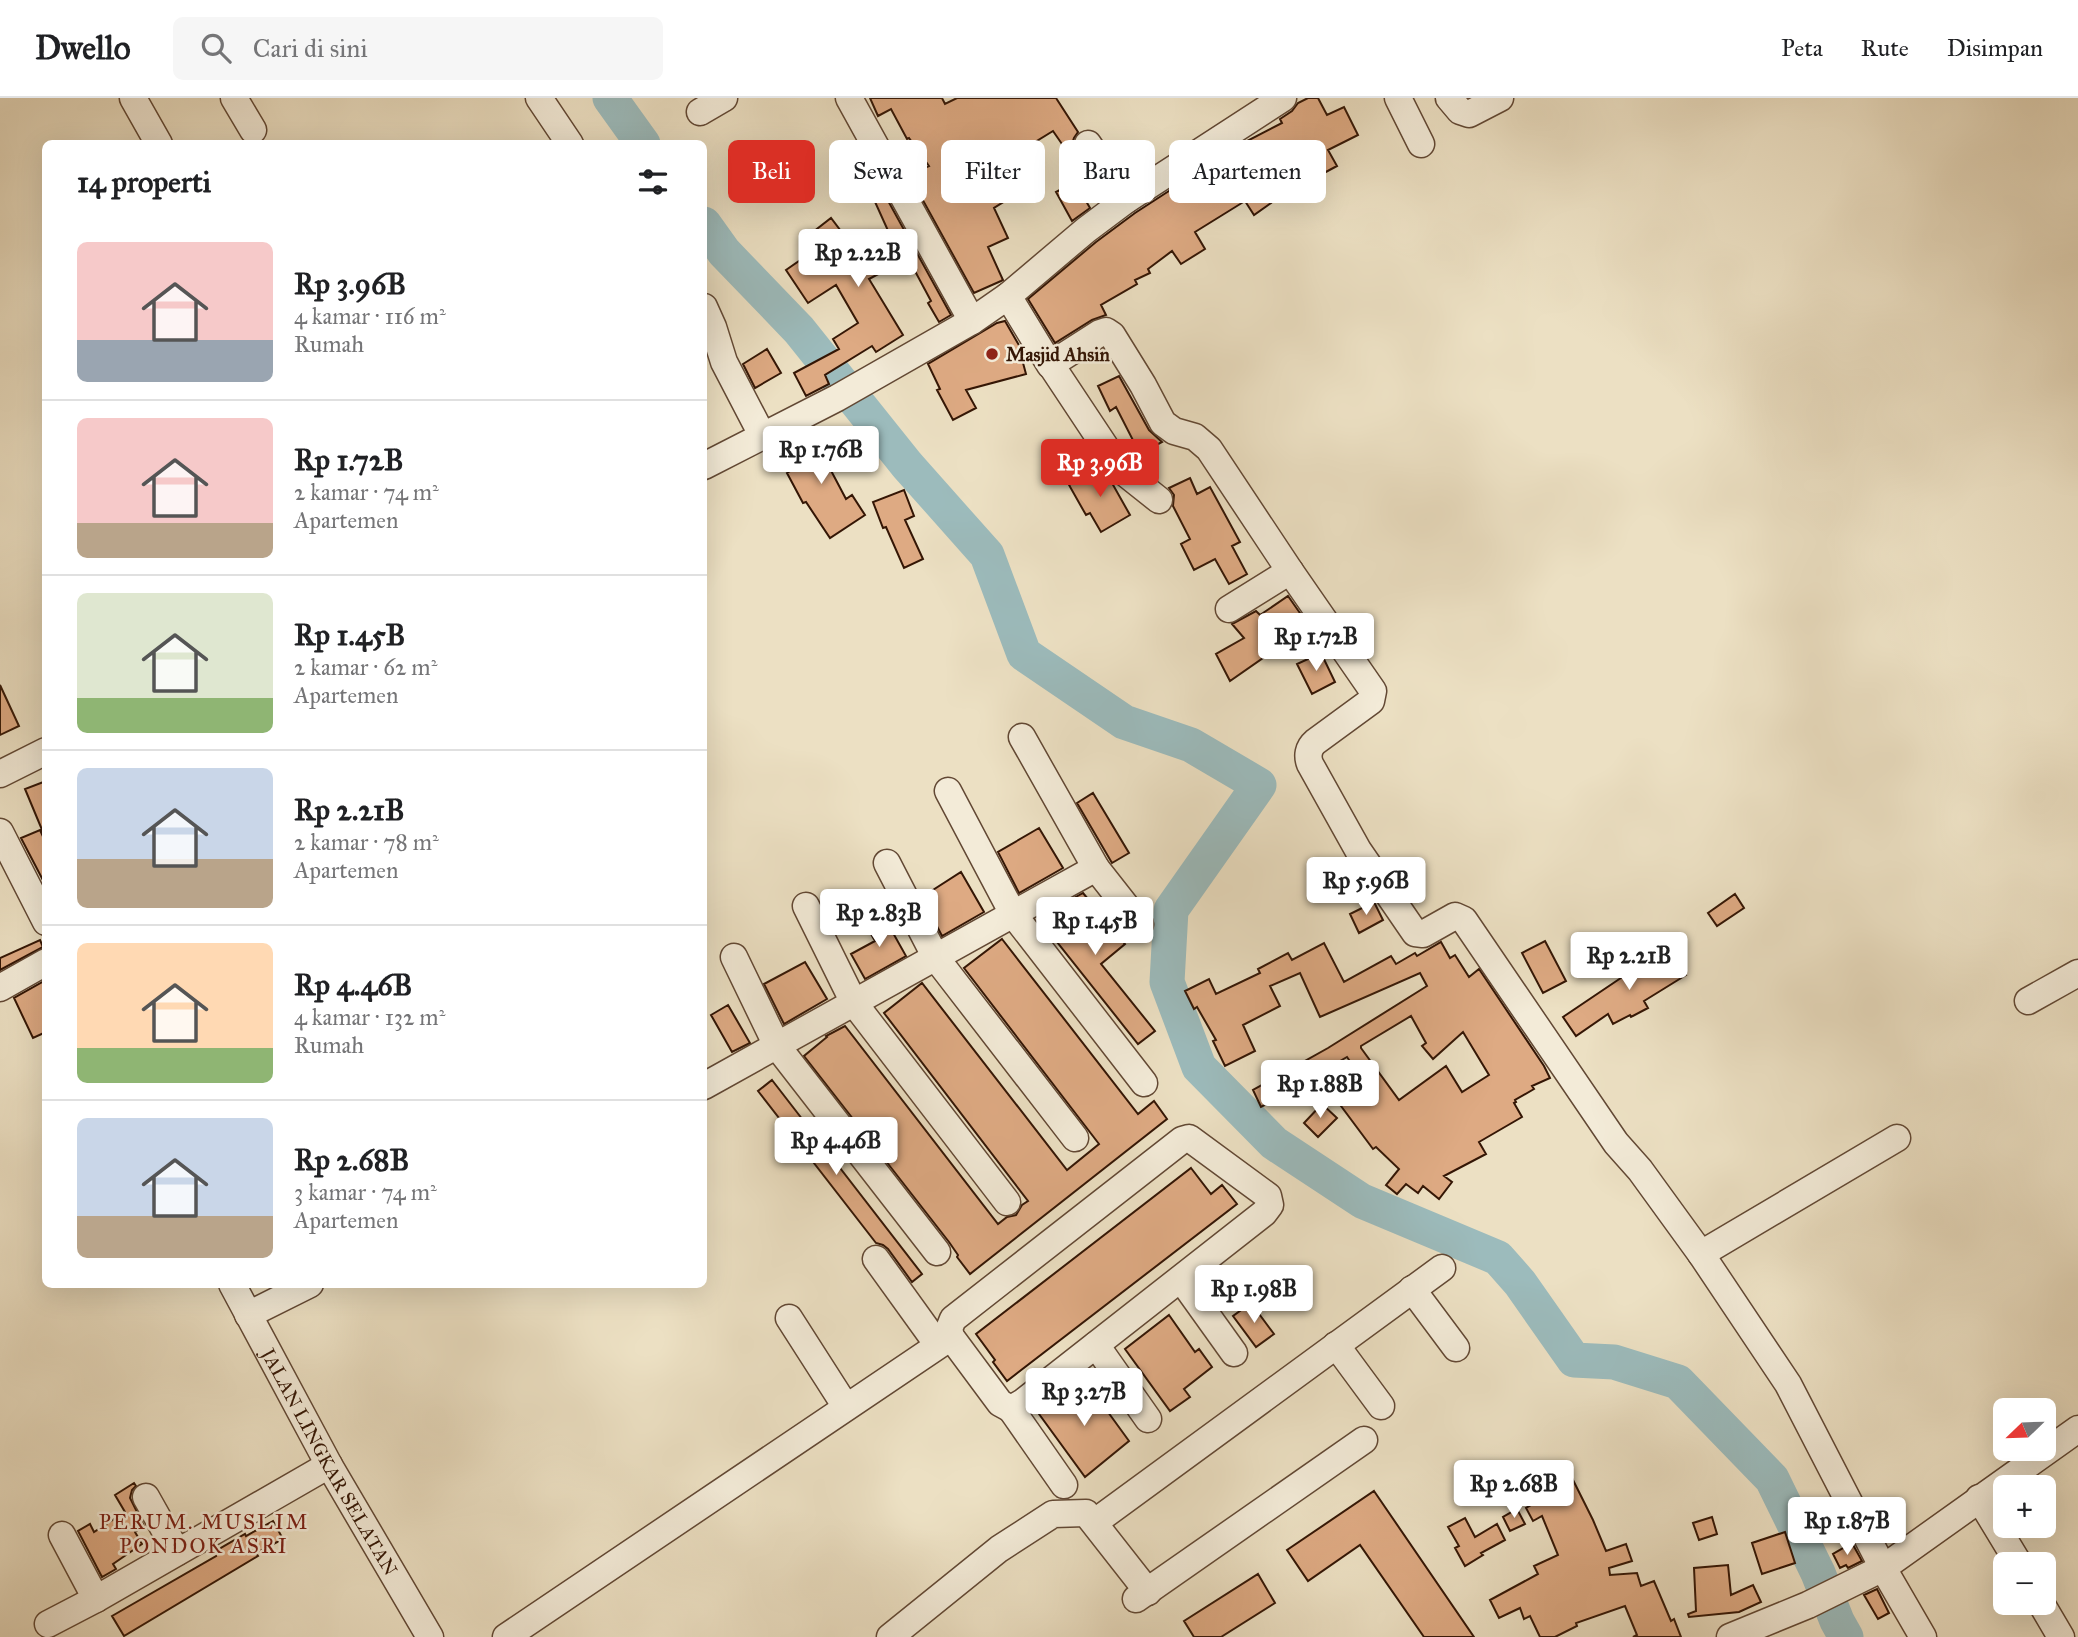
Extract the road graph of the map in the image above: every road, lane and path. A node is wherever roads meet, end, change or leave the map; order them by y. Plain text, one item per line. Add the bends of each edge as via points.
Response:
1 (133, 98) edge
2 (234, 98) edge
3 (539, 98) edge
4 (724, 98) edge
5 (849, 98) edge
6 (1283, 98) edge
7 (1398, 98) edge
8 (1449, 98) edge
9 (1500, 98) edge
10 (700, 112) dead end
11 (253, 130) dead end
12 (157, 140) edge
13 (567, 140) edge
14 (1421, 144) dead end
15 (1155, 181) edge
16 (1122, 203) edge
17 (1008, 296) junction
18 (707, 314) edge
19 (972, 321) junction
20 (1051, 365) junction
21 (762, 435) junction
22 (707, 464) edge
23 (1159, 500) dead end
24 (1290, 571) junction
25 (1229, 609) dead end
26 (1022, 737) dead end
27 (42, 753) edge
28 (0, 774) edge
29 (948, 791) dead end
30 (0, 832) edge
31 (887, 863) dead end
32 (1096, 867) junction
33 (36, 880) edge
34 (42, 905) edge
35 (806, 906) dead end
36 (1013, 914) junction
37 (1140, 924) dead end
38 (734, 957) dead end
39 (936, 958) junction
40 (42, 964) edge
41 (2078, 973) edge
42 (0, 988) edge
43 (2028, 1001) dead end
44 (854, 1003) junction
45 (777, 1046) junction
46 (1144, 1083) dead end
47 (707, 1084) edge
48 (1897, 1138) dead end
49 (1075, 1139) dead end
50 (1007, 1202) dead end
51 (937, 1252) dead end
52 (1701, 1254) junction
53 (876, 1259) dead end
54 (1442, 1268) dead end
55 (1181, 1279) junction
56 (234, 1288) edge
57 (302, 1288) edge
58 (1412, 1289) junction
59 (248, 1315) junction
60 (789, 1318) dead end
61 (944, 1341) junction
62 (1096, 1345) junction
63 (1336, 1345) junction
64 (1456, 1348) dead end
65 (1234, 1353) dead end
66 (1381, 1406) dead end
67 (846, 1407) junction
68 (1011, 1409) junction
69 (1148, 1419) dead end
70 (2078, 1429) edge
71 (1364, 1440) dead end
72 (329, 1465) junction
73 (1064, 1485) dead end
74 (146, 1497) dead end
75 (1979, 1498) junction
76 (1095, 1522) junction
77 (62, 1535) dead end
78 (177, 1552) junction
79 (2012, 1552) edge
80 (1883, 1568) junction
81 (96, 1599) junction
82 (2048, 1615) edge
83 (48, 1624) dead end
84 (430, 1637) edge
85 (506, 1637) edge
86 (890, 1637) edge
87 (1730, 1637) edge
88 (1923, 1637) edge
89 (2061, 1637) edge

1 - 12 street
2 - 11 street
3 - 13 street
4 - 10 street
5 - 19 street
6 - 15 street
7 - 14 street
8 - 9 street via 1469,114
16 - 17 street
17 - 19 street
17 - 20 street
18 - 21 street via 724,362
19 - 21 street
20 - 23 street via 1120,469
20 - 24 street via 1100,332 1111,334 1160,420 1205,444
21 - 22 street
24 - 25 street
24 - 52 street via 1373,691 1371,701 1312,744 1308,756 1358,850 1415,933 1423,934 1455,916 1463,919 1616,1143
26 - 32 street
27 - 28 street
29 - 36 street
30 - 33 street
31 - 39 street
32 - 36 street
32 - 37 street
33 - 34 street
35 - 44 street
36 - 39 street
36 - 46 street
38 - 45 street
39 - 44 street
39 - 49 street
40 - 42 street
41 - 43 street
44 - 45 street
44 - 50 street
45 - 47 street
45 - 51 street
48 - 52 street
52 - 80 street via 1788,1384
53 - 61 street
54 - 58 street
55 - 61 street via 1270,1205 1268,1196 1189,1138 953,1319
55 - 62 street
55 - 65 street
56 - 59 street, JALAN LINGKAR SELATAN
57 - 59 street
58 - 63 street
58 - 64 street
59 - 72 street, JALAN LINGKAR SELATAN
60 - 67 street
61 - 67 street
61 - 68 street via 1000,1403
62 - 68 street
62 - 69 street
63 - 66 street
63 - 76 street
67 - 85 street
68 - 73 street
70 - 75 street
71 - 76 street via 1142,1596
72 - 78 street
72 - 84 street, JALAN LINGKAR SELATAN
74 - 78 street
75 - 79 street
75 - 80 street
76 - 86 street via 1086,1513 1054,1514 999,1549
77 - 81 street
78 - 81 street
80 - 87 street
80 - 88 street
81 - 83 street
82 - 89 street

